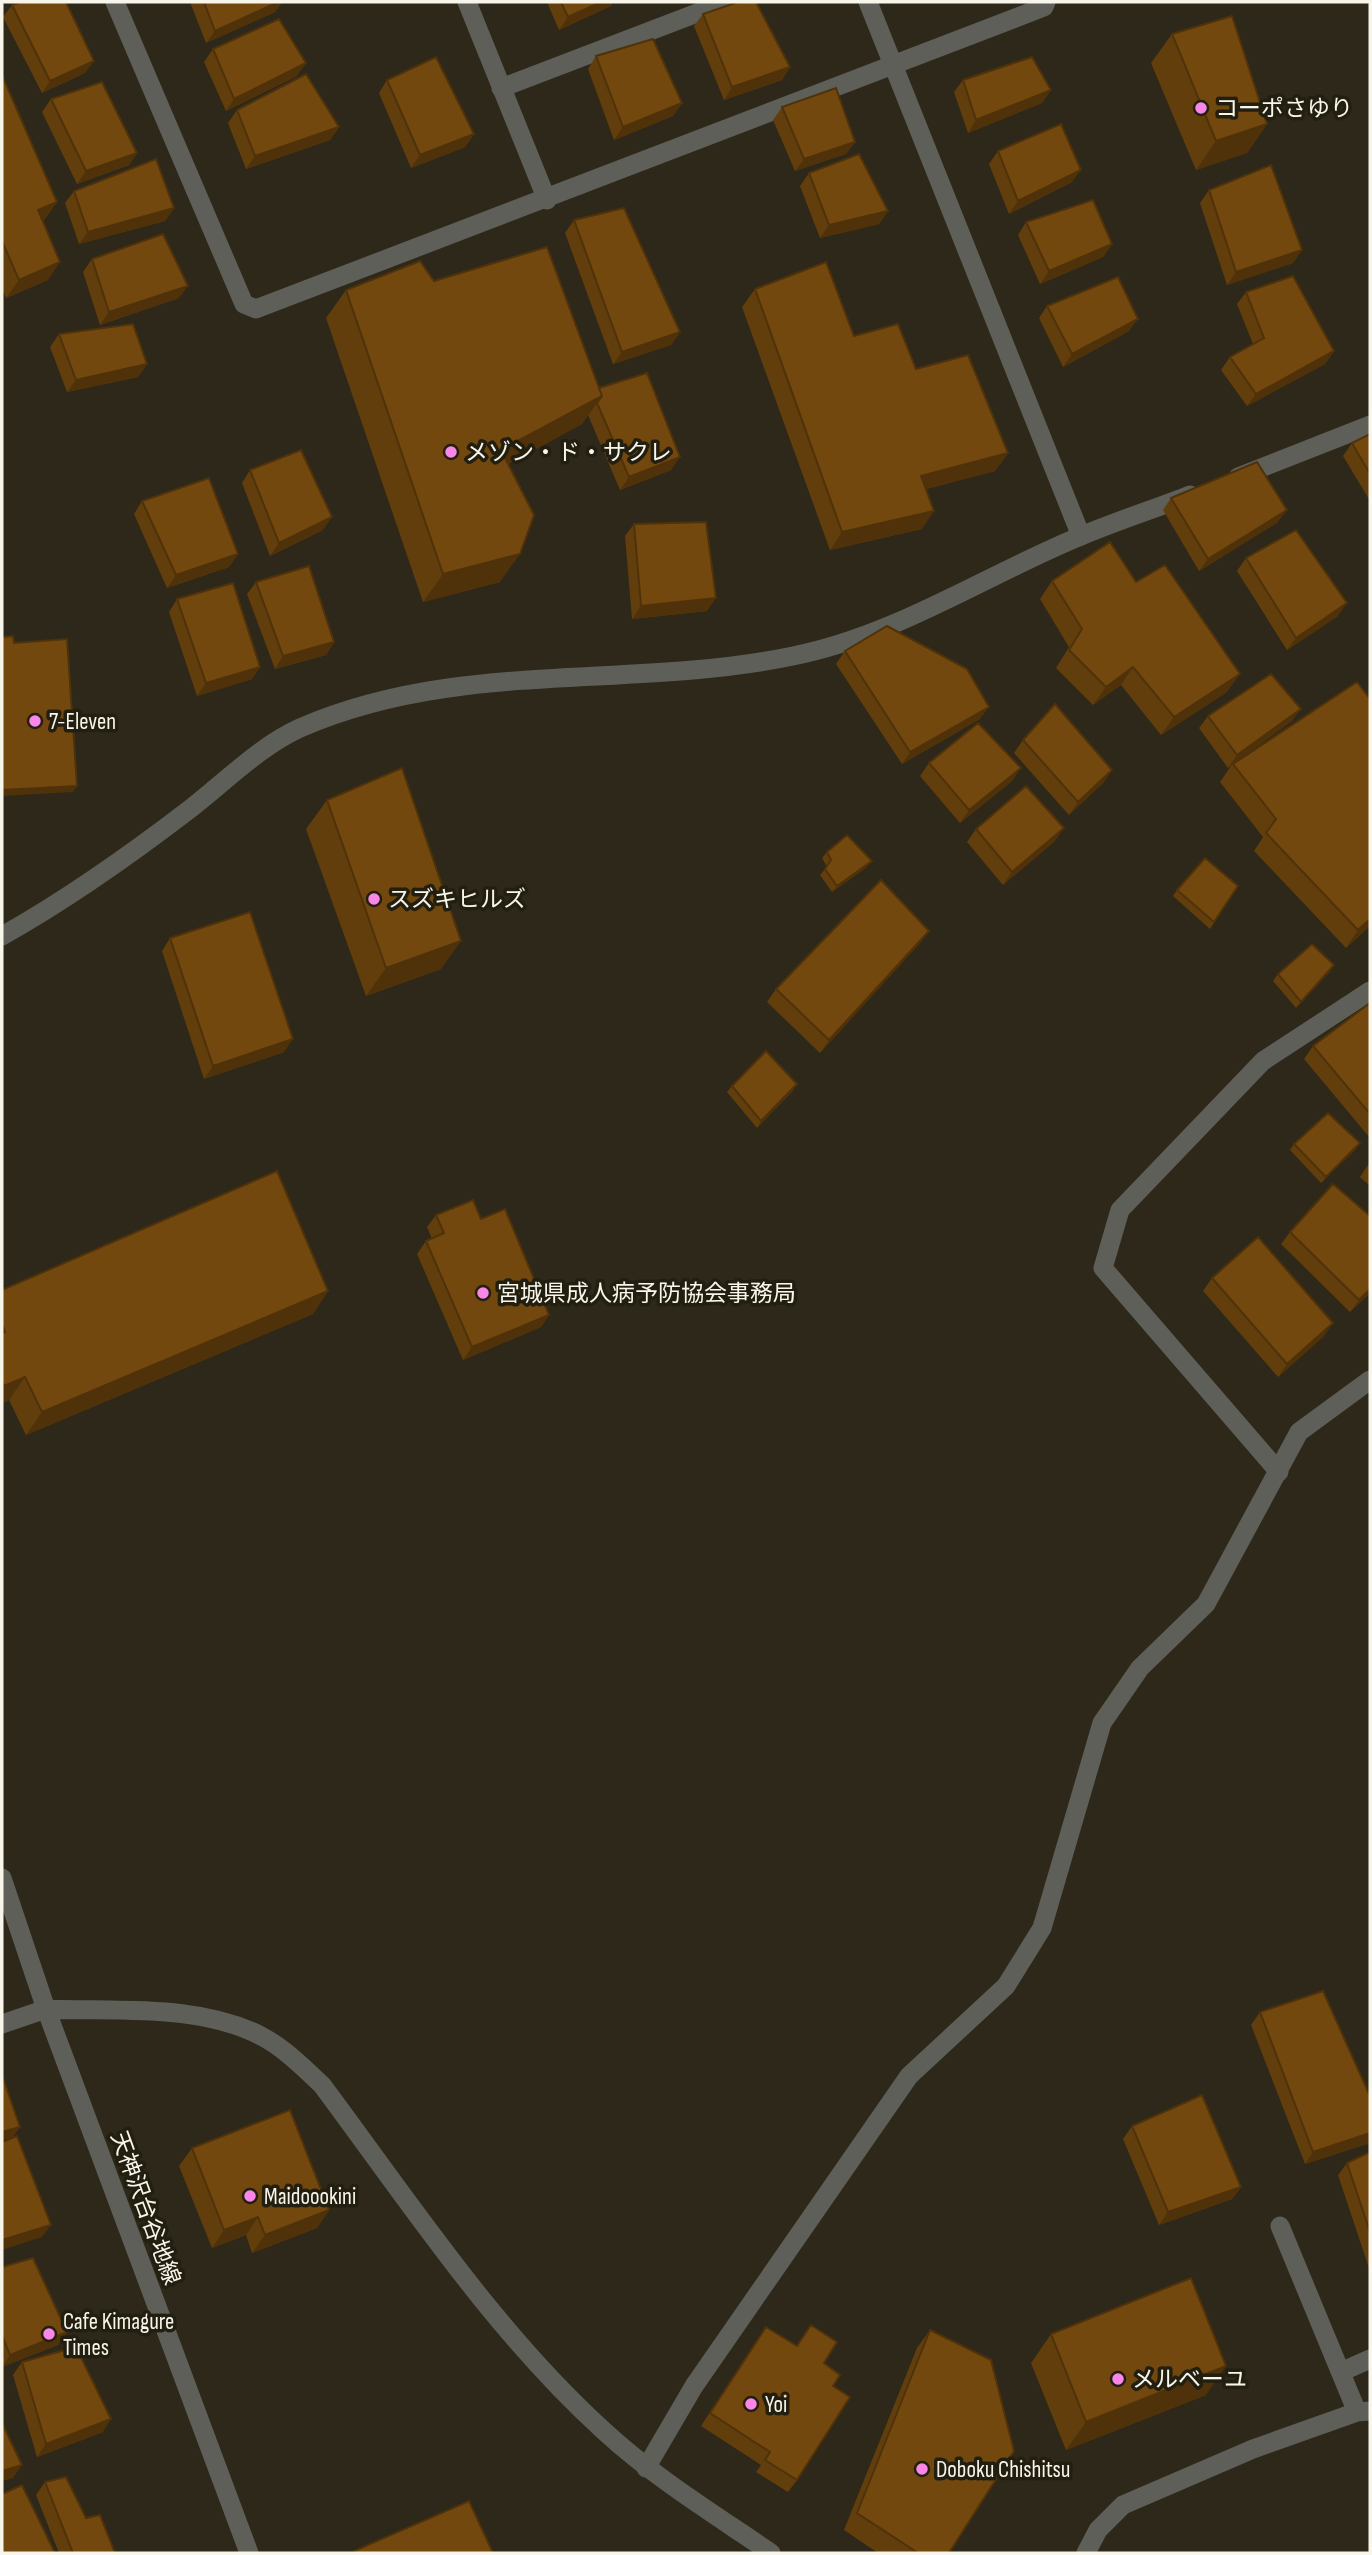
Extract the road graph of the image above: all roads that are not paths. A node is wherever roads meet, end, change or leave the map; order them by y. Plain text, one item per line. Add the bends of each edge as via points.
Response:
1 (115, 2) edge
2 (467, 2) edge
3 (726, 2) edge
4 (867, 2) edge
5 (1046, 2) edge
6 (893, 66) junction
7 (501, 88) junction
8 (547, 200) junction
9 (1370, 425) edge
10 (1081, 536) junction
11 (2, 936) edge
12 (1370, 991) edge
13 (1370, 1380) edge
14 (1279, 1472) junction
15 (2, 1878) edge
16 (46, 2009) junction
17 (2, 2024) edge
18 (1280, 2226) dead end
19 (1370, 2359) edge
20 (1341, 2372) junction
21 (1364, 2411) edge
22 (646, 2468) junction
23 (249, 2553) edge
24 (771, 2553) edge
25 (1086, 2553) edge

1 - 8 street via 244,304 256,309
2 - 7 street
3 - 7 street
4 - 6 street
5 - 6 street via 1044,7
6 - 8 street
6 - 10 street
7 - 8 street
9 - 10 street
10 - 11 street via 911,615 793,656 680,670 509,680 362,705 297,730 134,852
12 - 14 street via 1263,1060 1120,1210 1103,1268
13 - 14 street via 1299,1432
14 - 22 street via 1206,1604 1140,1668 1102,1723 1042,1928 1006,1986 909,2076 694,2385
15 - 16 street, 天神沢台谷地線
16 - 17 street
16 - 22 street via 183,2013 226,2021 264,2038 294,2059 322,2085 530,2355
16 - 23 street, 天神沢台谷地線
18 - 20 street
19 - 20 street
20 - 21 street
21 - 25 street via 1254,2449 1123,2505 1098,2530
22 - 24 street

